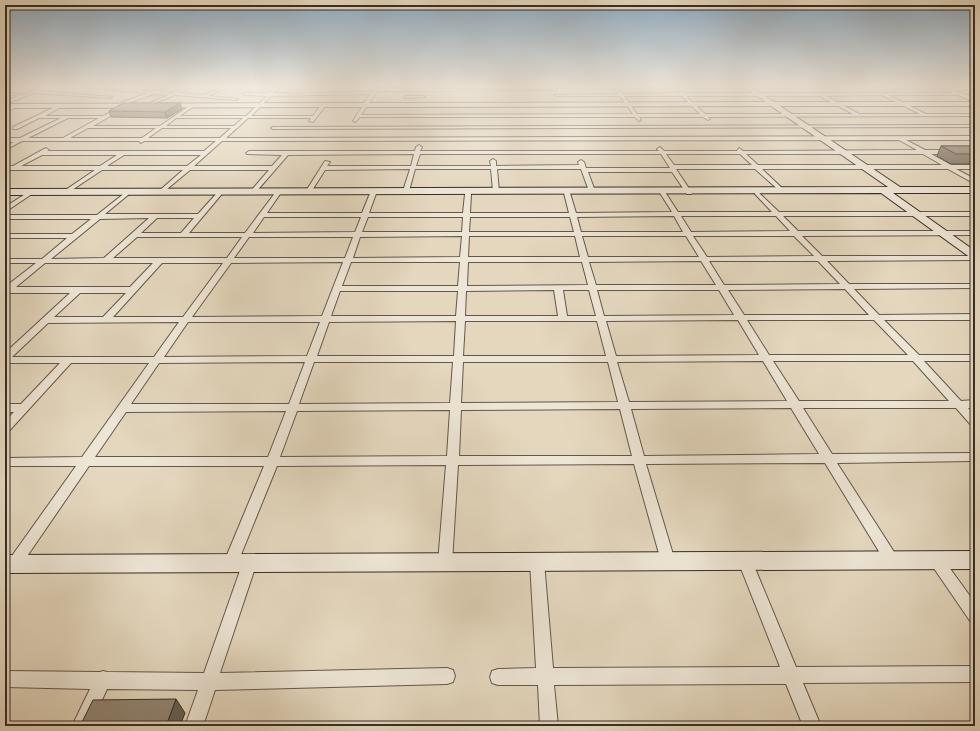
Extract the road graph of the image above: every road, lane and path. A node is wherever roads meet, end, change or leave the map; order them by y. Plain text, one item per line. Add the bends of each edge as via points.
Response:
1 (30, 120) edge
2 (61, 120) edge
3 (99, 120) edge
4 (171, 120) edge
5 (243, 120) edge
6 (281, 120) edge
7 (312, 120) edge
8 (354, 120) edge
9 (427, 120) edge
10 (493, 120) edge
11 (565, 120) edge
12 (640, 120) edge
13 (709, 120) edge
14 (796, 120) edge
15 (869, 120) edge
16 (936, 120) edge
17 (804, 126) junction
18 (880, 126) junction
19 (949, 126) junction
20 (975, 126) edge
21 (234, 127) junction
22 (350, 127) junction
23 (424, 127) junction
24 (492, 127) junction
25 (568, 127) junction
26 (644, 127) junction
27 (715, 127) junction
28 (45, 128) junction
29 (86, 128) junction
30 (160, 128) junction
31 (273, 128) junction
32 (305, 128) junction
33 (822, 138) junction
34 (900, 138) junction
35 (975, 138) edge
36 (421, 139) junction
37 (493, 139) junction
38 (572, 139) junction
39 (653, 139) junction
40 (728, 139) junction
41 (5, 140) edge
42 (22, 140) junction
43 (64, 140) junction
44 (143, 140) junction
45 (220, 140) junction
46 (262, 140) junction
47 (258, 144) dead end
48 (338, 146) junction
49 (5, 148) edge
50 (493, 152) junction
51 (577, 152) junction
52 (662, 152) junction
53 (741, 152) junction
54 (842, 152) junction
55 (924, 152) junction
56 (975, 152) edge
57 (122, 153) junction
58 (204, 153) junction
59 (286, 153) junction
60 (417, 153) junction
61 (40, 154) junction
62 (245, 158) dead end
63 (494, 167) junction
64 (757, 167) junction
65 (863, 167) junction
66 (949, 167) junction
67 (975, 167) edge
68 (5, 168) edge
69 (13, 168) junction
70 (102, 168) junction
71 (187, 168) junction
72 (274, 168) junction
73 (324, 168) junction
74 (413, 168) junction
75 (584, 169) junction
76 (673, 169) junction
77 (5, 173) edge
78 (975, 182) edge
79 (781, 190) junction
80 (975, 190) edge
81 (309, 191) junction
82 (406, 191) junction
83 (496, 191) junction
84 (592, 191) junction
85 (885, 191) junction
86 (899, 191) junction
87 (66, 192) junction
88 (161, 192) junction
89 (254, 192) junction
90 (632, 192) junction
91 (688, 192) junction
92 (5, 193) edge
93 (31, 193) junction
94 (373, 193) junction
95 (663, 193) junction
96 (757, 193) junction
97 (975, 193) edge
98 (126, 194) junction
99 (219, 194) junction
100 (277, 194) junction
101 (468, 194) junction
102 (567, 194) junction
103 (5, 210) edge
104 (916, 213) junction
105 (677, 214) junction
106 (778, 214) junction
107 (975, 214) edge
108 (261, 215) junction
109 (366, 215) junction
110 (573, 215) junction
111 (5, 216) edge
112 (100, 216) junction
113 (156, 216) junction
114 (200, 216) junction
115 (467, 216) junction
116 (943, 233) junction
117 (975, 233) edge
118 (466, 234) junction
119 (579, 234) junction
120 (689, 234) junction
121 (796, 234) junction
122 (135, 235) junction
123 (183, 235) junction
124 (246, 235) junction
125 (357, 235) junction
126 (5, 236) edge
127 (75, 236) junction
128 (975, 256) edge
129 (463, 259) junction
130 (585, 259) junction
131 (705, 259) junction
132 (820, 259) junction
133 (107, 260) junction
134 (160, 260) junction
135 (229, 260) junction
136 (349, 260) junction
137 (5, 261) edge
138 (43, 261) junction
139 (975, 286) edge
140 (723, 287) junction
141 (848, 287) junction
142 (462, 288) junction
143 (558, 288) junction
144 (593, 288) junction
145 (338, 289) junction
146 (78, 290) junction
147 (133, 290) junction
148 (6, 291) edge
149 (975, 317) edge
150 (564, 318) junction
151 (602, 318) junction
152 (742, 318) junction
153 (877, 318) junction
154 (326, 319) junction
155 (461, 319) junction
156 (45, 320) junction
157 (105, 320) junction
158 (186, 320) junction
159 (459, 358) junction
160 (611, 358) junction
161 (767, 358) junction
162 (916, 358) junction
163 (975, 358) edge
164 (5, 359) edge
165 (157, 359) junction
166 (310, 359) junction
167 (68, 360) junction
168 (958, 404) junction
169 (975, 404) edge
170 (625, 405) junction
171 (796, 405) junction
172 (456, 406) junction
173 (294, 407) junction
174 (5, 408) edge
175 (23, 408) junction
176 (124, 408) junction
177 (975, 422) edge
178 (5, 428) edge
179 (975, 457) edge
180 (830, 458) junction
181 (453, 460) junction
182 (639, 460) junction
183 (5, 462) edge
184 (84, 462) junction
185 (272, 462) junction
186 (891, 559) junction
187 (936, 560) junction
188 (975, 560) edge
189 (668, 561) junction
190 (745, 561) junction
191 (240, 562) junction
192 (537, 562) junction
193 (445, 563) junction
194 (9, 564) edge
195 (975, 616) edge
196 (975, 674) edge
197 (791, 675) junction
198 (447, 676) dead end
199 (498, 677) dead end
200 (546, 677) junction
201 (5, 679) edge
202 (103, 679) junction
203 (210, 682) junction
204 (81, 726) edge
205 (194, 726) edge
206 (549, 726) edge
207 (812, 726) edge

1 - 28 street via 12,128
2 - 28 street
3 - 29 street
4 - 30 street
5 - 21 street
6 - 31 street
7 - 32 street
8 - 22 street
9 - 23 street
10 - 24 street
11 - 25 street
12 - 26 street
13 - 27 street
14 - 17 street
15 - 18 street
16 - 19 street
17 - 18 street
17 - 27 street
17 - 33 street
18 - 19 street
18 - 34 street
19 - 20 street
19 - 35 street
21 - 30 street
21 - 45 street
22 - 23 street
22 - 32 street
22 - 48 street
23 - 24 street
23 - 36 street
24 - 25 street
24 - 37 street
25 - 26 street
25 - 38 street
26 - 27 street
26 - 39 street
27 - 40 street
28 - 42 street
29 - 30 street
29 - 43 street
30 - 44 street
31 - 32 street
31 - 46 street
33 - 34 street
33 - 40 street
33 - 54 street
34 - 35 street
34 - 55 street
36 - 37 street
36 - 48 street
36 - 60 street
37 - 38 street
37 - 50 street
38 - 39 street
38 - 51 street
39 - 40 street
39 - 52 street
40 - 53 street
41 - 42 street
42 - 43 street
42 - 49 street
43 - 44 street
43 - 61 street
44 - 45 street
44 - 57 street
45 - 46 street
45 - 58 street
46 - 47 street
46 - 48 street
48 - 59 street
48 - 60 street
48 - 73 street
50 - 51 street
50 - 60 street
50 - 63 street
51 - 52 street
51 - 75 street
52 - 53 street
52 - 76 street
53 - 54 street
53 - 64 street
54 - 55 street
54 - 65 street
55 - 56 street
55 - 66 street
57 - 58 street
57 - 61 street
57 - 70 street
58 - 71 street
59 - 62 street via 251,151
59 - 72 street
60 - 74 street
61 - 69 street
63 - 74 street
63 - 75 street
63 - 83 street
64 - 65 street
64 - 76 street
64 - 79 street
65 - 66 street
65 - 86 street
66 - 67 street
66 - 78 street
68 - 69 street
69 - 70 street
69 - 77 street
70 - 71 street
70 - 87 street
71 - 72 street via 238,165
71 - 88 street
72 - 89 street
73 - 74 street
73 - 81 street
74 - 82 street
75 - 76 street
75 - 84 street
76 - 91 street
79 - 85 street
79 - 91 street
80 - 86 street
81 - 89 street
81 - 94 street
82 - 83 street
82 - 94 street
83 - 84 street
84 - 90 street
85 - 86 street
85 - 96 street
85 - 104 street
86 - 97 street
87 - 88 street
87 - 93 street
88 - 89 street
90 - 91 street
90 - 95 street
90 - 102 street
91 - 95 street
91 - 96 street
92 - 93 street
93 - 98 street
93 - 103 street
94 - 100 street
94 - 101 street
94 - 109 street
95 - 105 street
96 - 106 street
98 - 99 street
98 - 112 street
99 - 100 street
99 - 114 street
100 - 108 street
101 - 102 street
101 - 115 street
102 - 110 street
104 - 106 street
104 - 107 street
104 - 116 street
105 - 106 street
105 - 110 street
105 - 120 street
106 - 121 street
108 - 109 street
108 - 124 street
109 - 115 street
109 - 125 street
110 - 115 street
110 - 119 street
111 - 112 street
112 - 113 street
112 - 127 street
113 - 114 street
113 - 122 street
114 - 123 street
115 - 118 street
116 - 117 street
116 - 121 street
116 - 128 street
118 - 119 street
118 - 125 street
118 - 129 street
119 - 120 street
119 - 130 street
120 - 121 street
120 - 131 street
121 - 132 street
122 - 123 street
122 - 133 street
123 - 124 street
124 - 125 street
124 - 135 street
125 - 136 street
126 - 127 street
127 - 138 street
128 - 132 street
129 - 130 street
129 - 136 street
129 - 142 street
130 - 131 street
130 - 144 street
131 - 132 street
131 - 140 street
132 - 141 street
133 - 134 street
133 - 138 street
134 - 135 street
134 - 147 street
135 - 136 street
135 - 158 street
136 - 145 street
137 - 138 street
138 - 148 street
139 - 141 street
140 - 141 street
140 - 144 street
140 - 152 street
141 - 153 street
142 - 143 street
142 - 145 street
142 - 155 street
143 - 144 street
143 - 150 street
144 - 151 street
145 - 154 street
146 - 147 street
146 - 148 street
146 - 156 street
147 - 157 street
149 - 153 street
150 - 151 street
150 - 155 street
151 - 152 street
151 - 160 street
152 - 153 street
152 - 161 street
153 - 162 street
154 - 155 street
154 - 158 street
154 - 166 street
155 - 159 street
156 - 157 street
156 - 164 street
157 - 158 street
158 - 165 street
159 - 160 street
159 - 166 street
159 - 172 street
160 - 161 street
160 - 170 street
161 - 162 street
161 - 171 street
162 - 163 street
162 - 168 street
164 - 167 street
165 - 166 street
165 - 167 street
165 - 176 street
166 - 173 street
167 - 175 street
168 - 169 street
168 - 171 street
168 - 177 street
170 - 171 street
170 - 172 street
170 - 182 street
171 - 180 street
172 - 173 street
172 - 181 street
173 - 176 street
173 - 185 street
174 - 175 street
175 - 178 street
176 - 184 street
179 - 180 street
180 - 182 street
180 - 186 street
181 - 182 street
181 - 185 street
181 - 193 street
182 - 189 street
183 - 184 street
184 - 185 street
184 - 194 street
185 - 191 street
186 - 187 street
186 - 190 street
187 - 188 street
187 - 195 street
189 - 190 street
189 - 192 street
190 - 197 street
191 - 193 street
191 - 194 street
191 - 203 street
192 - 193 street
192 - 200 street
196 - 197 street
197 - 200 street
197 - 207 street
198 - 203 street
199 - 200 street
200 - 206 street
201 - 202 street
202 - 203 street
202 - 204 street
203 - 205 street

